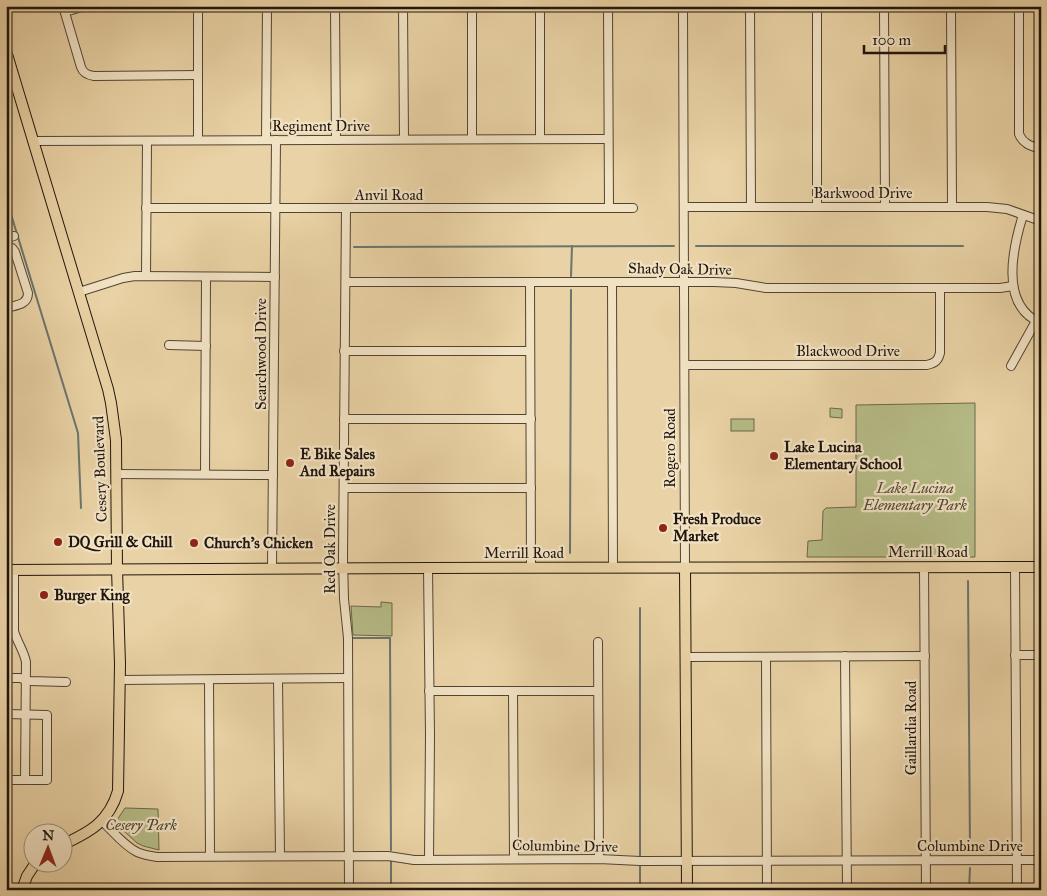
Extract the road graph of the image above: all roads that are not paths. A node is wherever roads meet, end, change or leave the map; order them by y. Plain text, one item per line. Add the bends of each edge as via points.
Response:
1 (85, 6) edge
2 (198, 6) edge
3 (267, 6) edge
4 (335, 6) edge
5 (403, 6) edge
6 (472, 6) edge
7 (540, 6) edge
8 (608, 6) edge
9 (683, 6) edge
10 (750, 6) edge
11 (817, 6) edge
12 (884, 6) edge
13 (951, 6) edge
14 (1019, 6) edge
15 (64, 9) edge
16 (6, 51) edge
17 (198, 75) junction
18 (404, 139) junction
19 (472, 139) junction
20 (540, 139) junction
21 (608, 139) junction
22 (198, 140) junction
23 (266, 140) junction
24 (276, 140) junction
25 (336, 140) junction
26 (34, 141) junction
27 (146, 141) junction
28 (1041, 150) edge
29 (684, 207) junction
30 (750, 207) junction
31 (817, 207) junction
32 (885, 207) junction
33 (952, 207) junction
34 (146, 208) junction
35 (276, 208) junction
36 (346, 208) junction
37 (609, 208) junction
38 (633, 208) dead end
39 (1023, 215) junction
40 (1041, 221) edge
41 (6, 248) edge
42 (146, 276) junction
43 (206, 277) junction
44 (275, 277) junction
45 (346, 282) junction
46 (530, 282) junction
47 (612, 282) junction
48 (684, 282) junction
49 (1013, 286) junction
50 (940, 288) junction
51 (79, 292) junction
52 (6, 308) edge
53 (1038, 322) edge
54 (169, 345) dead end
55 (206, 346) junction
56 (344, 351) junction
57 (530, 351) junction
58 (685, 365) junction
59 (1011, 366) dead end
60 (344, 419) junction
61 (531, 420) junction
62 (117, 474) junction
63 (205, 474) junction
64 (273, 475) junction
65 (344, 488) junction
66 (531, 488) junction
67 (924, 567) junction
68 (1015, 567) junction
69 (1041, 567) edge
70 (272, 568) junction
71 (343, 568) junction
72 (428, 568) junction
73 (531, 568) junction
74 (613, 568) junction
75 (685, 568) junction
76 (117, 569) junction
77 (10, 570) edge
78 (598, 642) dead end
79 (1015, 655) junction
80 (1041, 655) edge
81 (845, 656) junction
82 (924, 656) junction
83 (686, 657) junction
84 (766, 657) junction
85 (6, 678) edge
86 (348, 678) junction
87 (278, 679) junction
88 (26, 680) junction
89 (120, 680) junction
90 (209, 680) junction
91 (66, 682) dead end
92 (429, 691) junction
93 (513, 691) junction
94 (598, 691) junction
95 (6, 714) edge
96 (25, 714) junction
97 (6, 780) edge
98 (25, 780) junction
99 (102, 821) junction
100 (72, 840) edge
101 (210, 856) junction
102 (280, 856) junction
103 (349, 856) junction
104 (514, 859) junction
105 (599, 859) junction
106 (429, 860) junction
107 (846, 860) junction
108 (926, 860) junction
109 (1016, 860) junction
110 (1041, 860) edge
111 (687, 861) junction
112 (766, 861) junction
113 (28, 874) edge
114 (22, 890) edge
115 (349, 890) edge
116 (687, 890) edge
117 (767, 890) edge
118 (847, 890) edge
119 (926, 890) edge
120 (1016, 890) edge

1 - 15 street
2 - 17 street
3 - 23 street
4 - 25 street
5 - 18 street
6 - 19 street
7 - 20 street
8 - 21 street
9 - 29 street, Rogero Road
10 - 30 street
11 - 31 street
12 - 32 street
13 - 33 street
14 - 28 street via 1019,134 1026,144
15 - 17 street via 86,74
16 - 26 main road, Cesery Boulevard
17 - 22 street
18 - 19 street, Regiment Drive
18 - 25 street, Regiment Drive
19 - 20 street, Regiment Drive
20 - 21 street, Regiment Drive
21 - 37 street
22 - 23 street, Regiment Drive
22 - 27 street, Regiment Drive
23 - 24 street, Regiment Drive
24 - 25 street, Regiment Drive
24 - 35 street, Searchwood Drive
26 - 27 street, Regiment Drive
26 - 51 main road, Cesery Boulevard
27 - 34 street
29 - 30 street, Barkwood Drive
29 - 48 street, Rogero Road
30 - 31 street, Barkwood Drive
31 - 32 street, Barkwood Drive
32 - 33 street, Barkwood Drive
33 - 39 street, Barkwood Drive via 1007,209
34 - 35 street, Anvil Road
34 - 42 street
35 - 36 street, Anvil Road
35 - 44 street, Searchwood Drive
36 - 37 street, Anvil Road
36 - 45 street, Red Oak Drive
37 - 38 street, Anvil Road
39 - 40 street, Barkwood Drive
39 - 49 street via 1013,252
41 - 52 street via 15,252 28,298
42 - 43 street
42 - 51 street via 123,278
43 - 44 street
43 - 55 street
44 - 64 street, Searchwood Drive
45 - 46 street, Shady Oak Drive
45 - 56 street, Red Oak Drive
46 - 47 street, Shady Oak Drive
46 - 57 street
47 - 48 street, Shady Oak Drive
47 - 74 street
48 - 50 street, Shady Oak Drive via 736,283 766,288
48 - 58 street, Rogero Road
49 - 50 street, Shady Oak Drive
49 - 53 street via 1018,301
50 - 58 street, Blackwood Drive via 940,353 934,363
51 - 62 main road, Cesery Boulevard via 112,402
53 - 59 street
54 - 55 street
55 - 63 street
56 - 57 street
56 - 60 street, Red Oak Drive
57 - 61 street
58 - 75 street, Rogero Road
60 - 61 street
60 - 65 street, Red Oak Drive
61 - 66 street
62 - 63 street
62 - 76 main road, Cesery Boulevard
63 - 64 street
64 - 70 street, Searchwood Drive
65 - 66 street
65 - 71 street, Red Oak Drive
66 - 73 street
67 - 68 main road, Merrill Road
67 - 75 main road, Merrill Road
67 - 82 street, Gaillardia Road
68 - 69 main road, Merrill Road
68 - 79 street
70 - 71 main road, Merrill Road
70 - 76 main road, Merrill Road
71 - 72 main road, Merrill Road
71 - 86 street, Red Oak Drive
72 - 73 main road, Merrill Road
72 - 92 street
73 - 74 main road, Merrill Road
74 - 75 main road, Merrill Road
75 - 83 main road, Rogero Road
76 - 77 main road, Merrill Road
76 - 89 main road, Cesery Boulevard
77 - 88 street via 14,631 26,662
78 - 94 street
79 - 80 street
79 - 109 street
81 - 82 street
81 - 84 street
81 - 107 street
82 - 108 street, Gaillardia Road
83 - 84 street
83 - 111 main road, Rogero Road
84 - 112 street
85 - 88 street
86 - 87 street
86 - 103 street, Red Oak Drive
87 - 90 street
87 - 102 street
88 - 91 street
88 - 96 street
89 - 90 street
89 - 99 main road, Cesery Boulevard via 118,791
90 - 101 street
92 - 93 street
92 - 106 street
93 - 94 street
93 - 104 street
94 - 105 street
95 - 96 street
96 - 98 street
96 - 98 street via 47,715 46,780
97 - 98 street
99 - 100 main road, Cesery Boulevard
99 - 101 street, Columbine Drive via 136,852 157,857
101 - 102 street, Columbine Drive
102 - 103 street, Columbine Drive
103 - 106 street, Columbine Drive
103 - 115 street, Red Oak Drive
104 - 105 street, Columbine Drive
104 - 106 street, Columbine Drive
105 - 111 street, Columbine Drive
107 - 108 street, Columbine Drive
107 - 112 street, Columbine Drive
107 - 118 street
108 - 109 street, Columbine Drive
108 - 119 street, Gaillardia Road
109 - 110 street, Columbine Drive
109 - 120 street
111 - 112 street, Columbine Drive
111 - 116 main road, Rogero Road
112 - 117 street
113 - 114 main road

